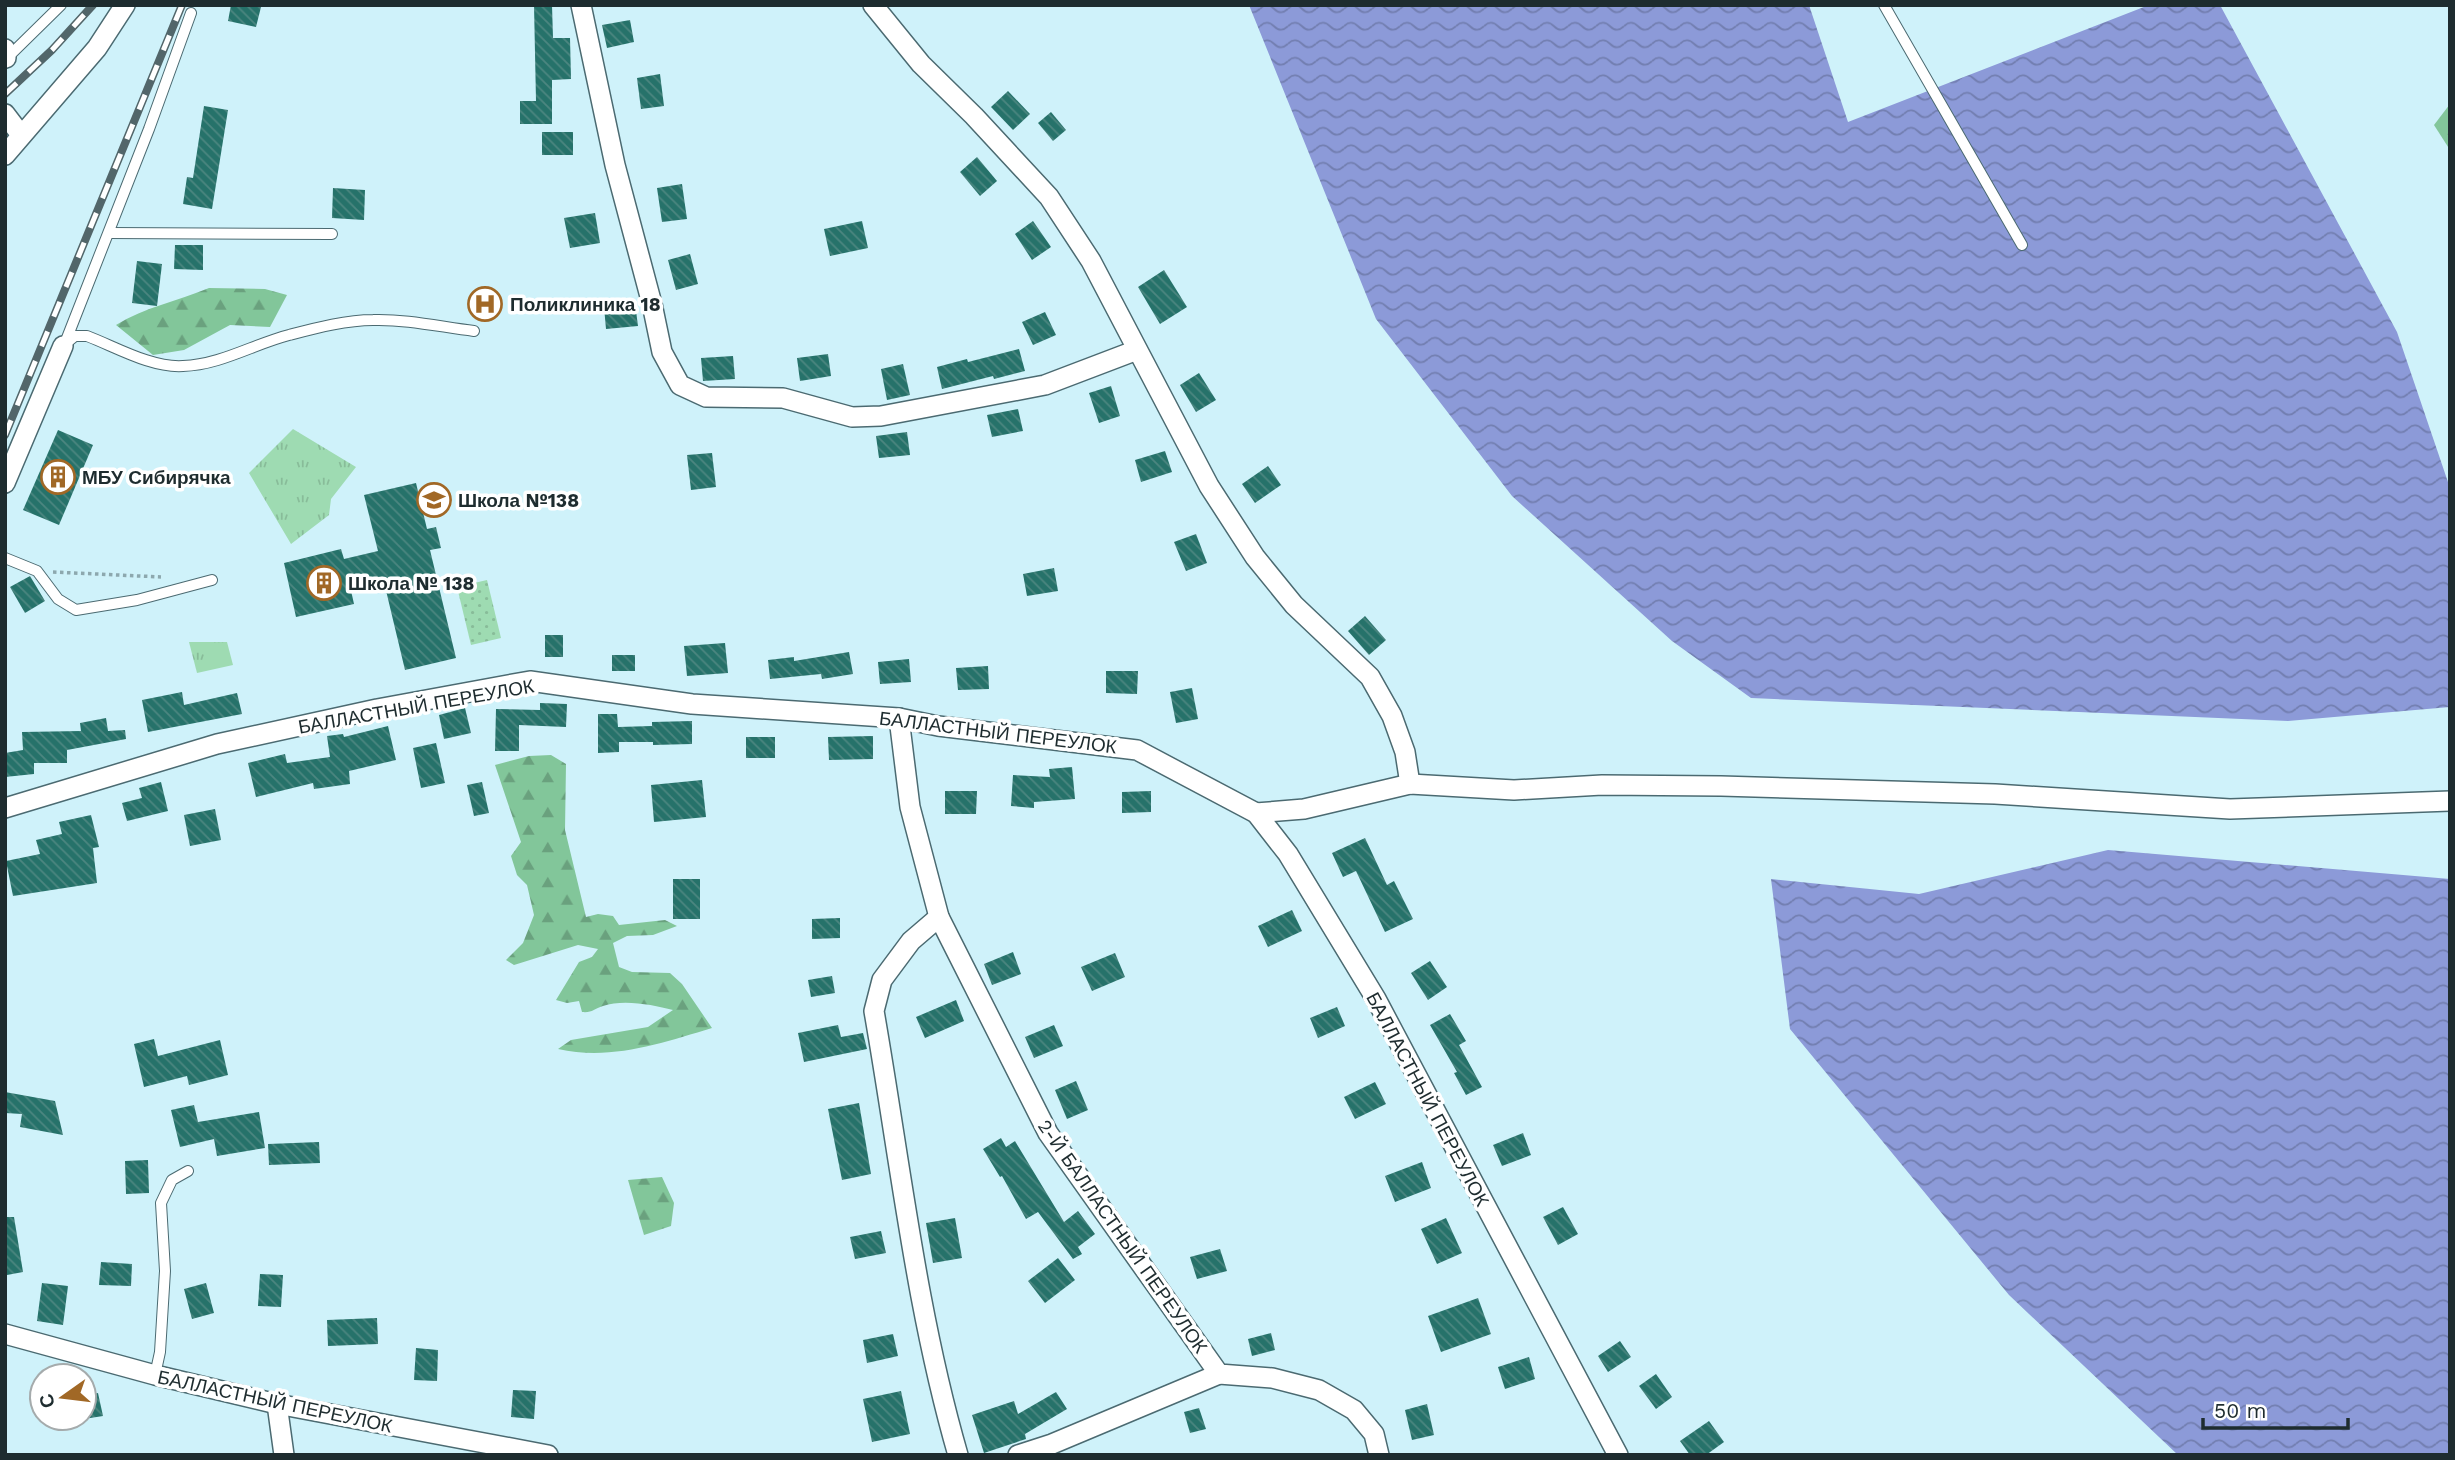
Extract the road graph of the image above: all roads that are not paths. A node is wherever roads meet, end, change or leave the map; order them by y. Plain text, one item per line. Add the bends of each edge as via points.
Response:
1 (61, 5) edge
2 (125, 5) edge
3 (581, 5) edge
4 (873, 5) edge
5 (1884, 5) edge
6 (191, 13) dead end
7 (6, 56) edge
8 (5, 114) edge
9 (21, 135) junction
10 (5, 155) edge
11 (109, 233) junction
12 (332, 234) dead end
13 (2022, 246) dead end
14 (474, 331) dead end
15 (63, 346) junction
16 (1137, 350) junction
17 (5, 483) edge
18 (5, 558) edge
19 (212, 580) dead end
20 (899, 718) junction
21 (1410, 784) junction
22 (2450, 801) edge
23 (5, 808) edge
24 (1256, 813) junction
25 (939, 917) junction
26 (188, 1171) dead end
27 (5, 1334) edge
28 (1219, 1374) junction
29 (155, 1375) junction
30 (276, 1404) junction
31 (284, 1455) edge
32 (548, 1455) edge
33 (958, 1455) edge
34 (1018, 1455) edge
35 (1379, 1455) edge
36 (1618, 1455) edge

1 - 7 lane
2 - 9 street via 97,48
3 - 16 street via 662,352 680,385 706,397 783,398 852,417 880,416 1045,386
4 - 16 street via 921,64 1049,197 1091,261
5 - 13 lane
6 - 11 lane
8 - 9 street
9 - 10 street
11 - 12 lane
11 - 15 lane
14 - 15 lane via 372,320 288,335 207,363 181,367 154,362 87,336 75,336
15 - 17 street
16 - 21 street via 1209,486 1255,557 1294,605 1370,677 1392,716
18 - 19 lane via 37,571 58,599 76,610
20 - 23 street, БАЛЛАСТНЫЙ ПЕРЕУЛОК via 692,704 530,681 217,744
20 - 24 street, БАЛЛАСТНЫЙ ПЕРЕУЛОК via 1137,750
20 - 25 street, 2-Й БАЛЛАСТНЫЙ ПЕРЕУЛОК via 910,807
21 - 22 street via 1514,790 1655,785 1981,794 2230,809
21 - 24 street via 1304,809
24 - 36 street, БАЛЛАСТНЫЙ ПЕРЕУЛОК via 1288,854 1376,999
25 - 28 street, 2-Й БАЛЛАСТНЫЙ ПЕРЕУЛОК via 1048,1133
25 - 33 street via 911,942 882,980 874,1011 914,1268 939,1390
26 - 29 lane via 172,1180 161,1203 165,1271
27 - 29 street, БАЛЛАСТНЫЙ ПЕРЕУЛОК
28 - 34 street
28 - 35 street, 2-Й БАЛЛАСТНЫЙ ПЕРЕУЛОК via 1272,1378 1319,1390 1354,1410 1374,1434
29 - 30 street, БАЛЛАСТНЫЙ ПЕРЕУЛОК
30 - 31 street
30 - 32 street, БАЛЛАСТНЫЙ ПЕРЕУЛОК

